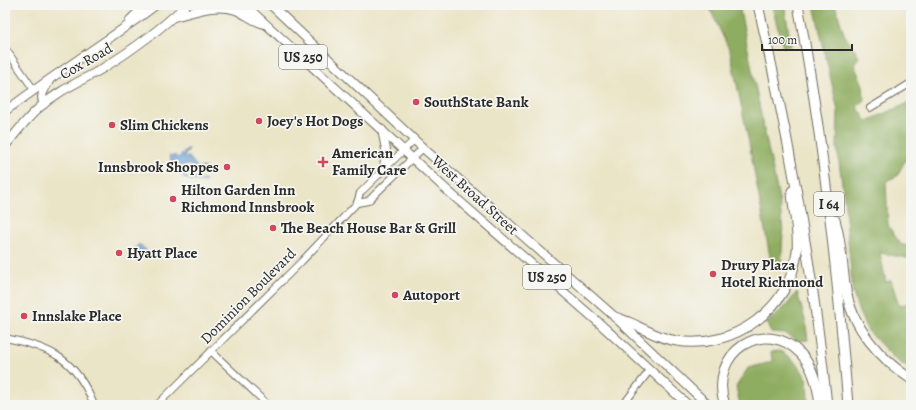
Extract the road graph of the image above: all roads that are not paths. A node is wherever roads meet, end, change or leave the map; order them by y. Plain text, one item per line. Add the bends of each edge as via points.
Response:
1 (145, 5) edge
2 (156, 5) edge
3 (186, 5) edge
4 (245, 5) edge
5 (271, 5) edge
6 (758, 5) edge
7 (798, 5) edge
8 (173, 17) junction
9 (268, 26) junction
10 (121, 30) junction
11 (5, 48) edge
12 (50, 79) junction
13 (911, 83) edge
14 (34, 90) junction
15 (44, 104) junction
16 (870, 108) dead end
17 (5, 111) edge
18 (35, 112) junction
19 (382, 130) junction
20 (414, 140) junction
21 (789, 145) junction
22 (5, 146) edge
23 (423, 148) junction
24 (404, 150) junction
25 (412, 158) junction
26 (384, 170) junction
27 (357, 203) junction
28 (829, 203) junction
29 (615, 317) junction
30 (5, 338) edge
31 (211, 351) junction
32 (650, 370) junction
33 (911, 379) edge
34 (94, 405) edge
35 (157, 405) edge
36 (268, 405) edge
37 (623, 405) edge
38 (688, 405) edge
39 (708, 405) edge
40 (725, 405) edge
41 (820, 405) edge
42 (827, 405) edge
43 (848, 405) edge

1 - 10 main road
2 - 10 main road, Cox Road
3 - 8 main road, Cox Road
4 - 9 main road, West Broad Street / US 250
5 - 20 main road, West Broad Street / US 250
6 - 21 highway, I 64
7 - 28 highway, I 64
8 - 9 main road via 221,7 237,10
8 - 15 main road, Cox Road via 138,45
9 - 19 main road, West Broad Street / US 250
10 - 12 main road, Cox Road
11 - 14 street
12 - 14 main road, Cox Road
12 - 15 main road via 42,95
13 - 16 street
14 - 17 main road, Cox Road
14 - 18 main road
15 - 18 main road, Cox Road
18 - 22 main road, Cox Road
19 - 24 main road, West Broad Street / US 250
19 - 26 main road via 386,149
20 - 23 main road, West Broad Street / US 250
20 - 24 street, Dominion Boulevard
21 - 29 highway via 797,237 796,253 789,280 772,307 739,332 713,341 695,343 661,337
21 - 42 highway, I 64 via 814,296
23 - 25 street, Dominion Boulevard
23 - 29 main road, West Broad Street / US 250
24 - 25 main road, West Broad Street / US 250
24 - 26 street, Dominion Boulevard
25 - 27 street, Dominion Boulevard via 368,201
25 - 32 main road, West Broad Street / US 250
26 - 27 street, Dominion Boulevard via 360,193
27 - 31 street, Dominion Boulevard
28 - 33 highway via 840,236 846,289 853,314 882,356
28 - 43 highway, I 64
29 - 39 main road, West Broad Street / US 250
30 - 34 street via 40,347 60,358 83,382
31 - 35 street, Dominion Boulevard
31 - 36 street
32 - 37 street
32 - 38 main road, West Broad Street / US 250
40 - 41 highway via 721,394 721,381 723,369 729,358 750,342 770,338 791,346 806,360 818,387

